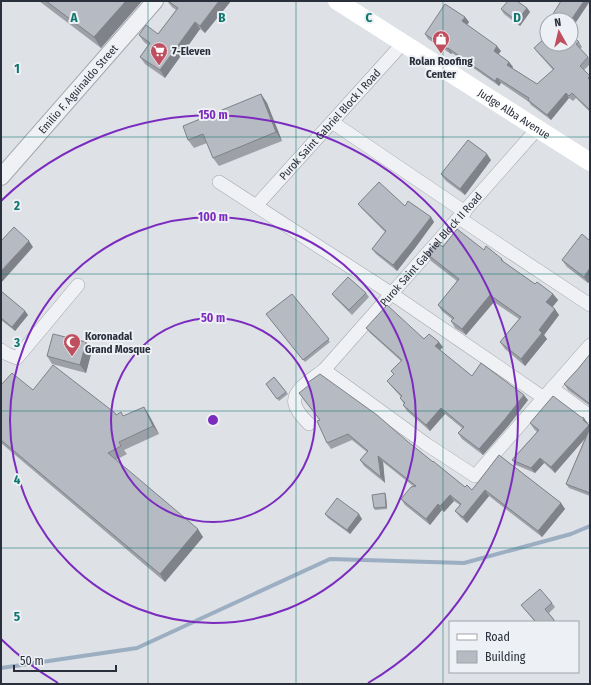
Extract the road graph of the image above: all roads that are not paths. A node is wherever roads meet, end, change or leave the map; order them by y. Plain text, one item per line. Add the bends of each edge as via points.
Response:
1 (155, 1) edge
2 (337, 1) edge
3 (404, 42) junction
4 (332, 122) junction
5 (538, 128) junction
6 (590, 162) edge
7 (1, 177) edge
8 (219, 182) dead end
9 (256, 206) junction
10 (462, 215) junction
11 (78, 285) dead end
12 (392, 294) junction
13 (590, 305) edge
14 (590, 345) edge
15 (1, 350) edge
16 (324, 370) junction
17 (548, 393) junction
18 (590, 416) edge
19 (309, 424) dead end

1 - 7 street, Emilio F. Aguinaldo Street
2 - 3 main road, Judge Alba Avenue
3 - 4 street, Purok Saint Gabriel Block I Road
3 - 5 main road, Judge Alba Avenue
4 - 9 street, Purok Saint Gabriel Block I Road
4 - 10 street
5 - 6 main road, Judge Alba Avenue
5 - 10 street, Purok Saint Gabriel Block II Road
8 - 9 street
9 - 12 street
10 - 12 street, Purok Saint Gabriel Block II Road
10 - 13 street
11 - 15 street via 17,358
12 - 16 street, Purok Saint Gabriel Block II Road
12 - 17 street
14 - 17 street
16 - 17 street via 475,476
16 - 19 street, Purok Saint Gabriel Block II Road via 296,394 294,403
17 - 18 street

